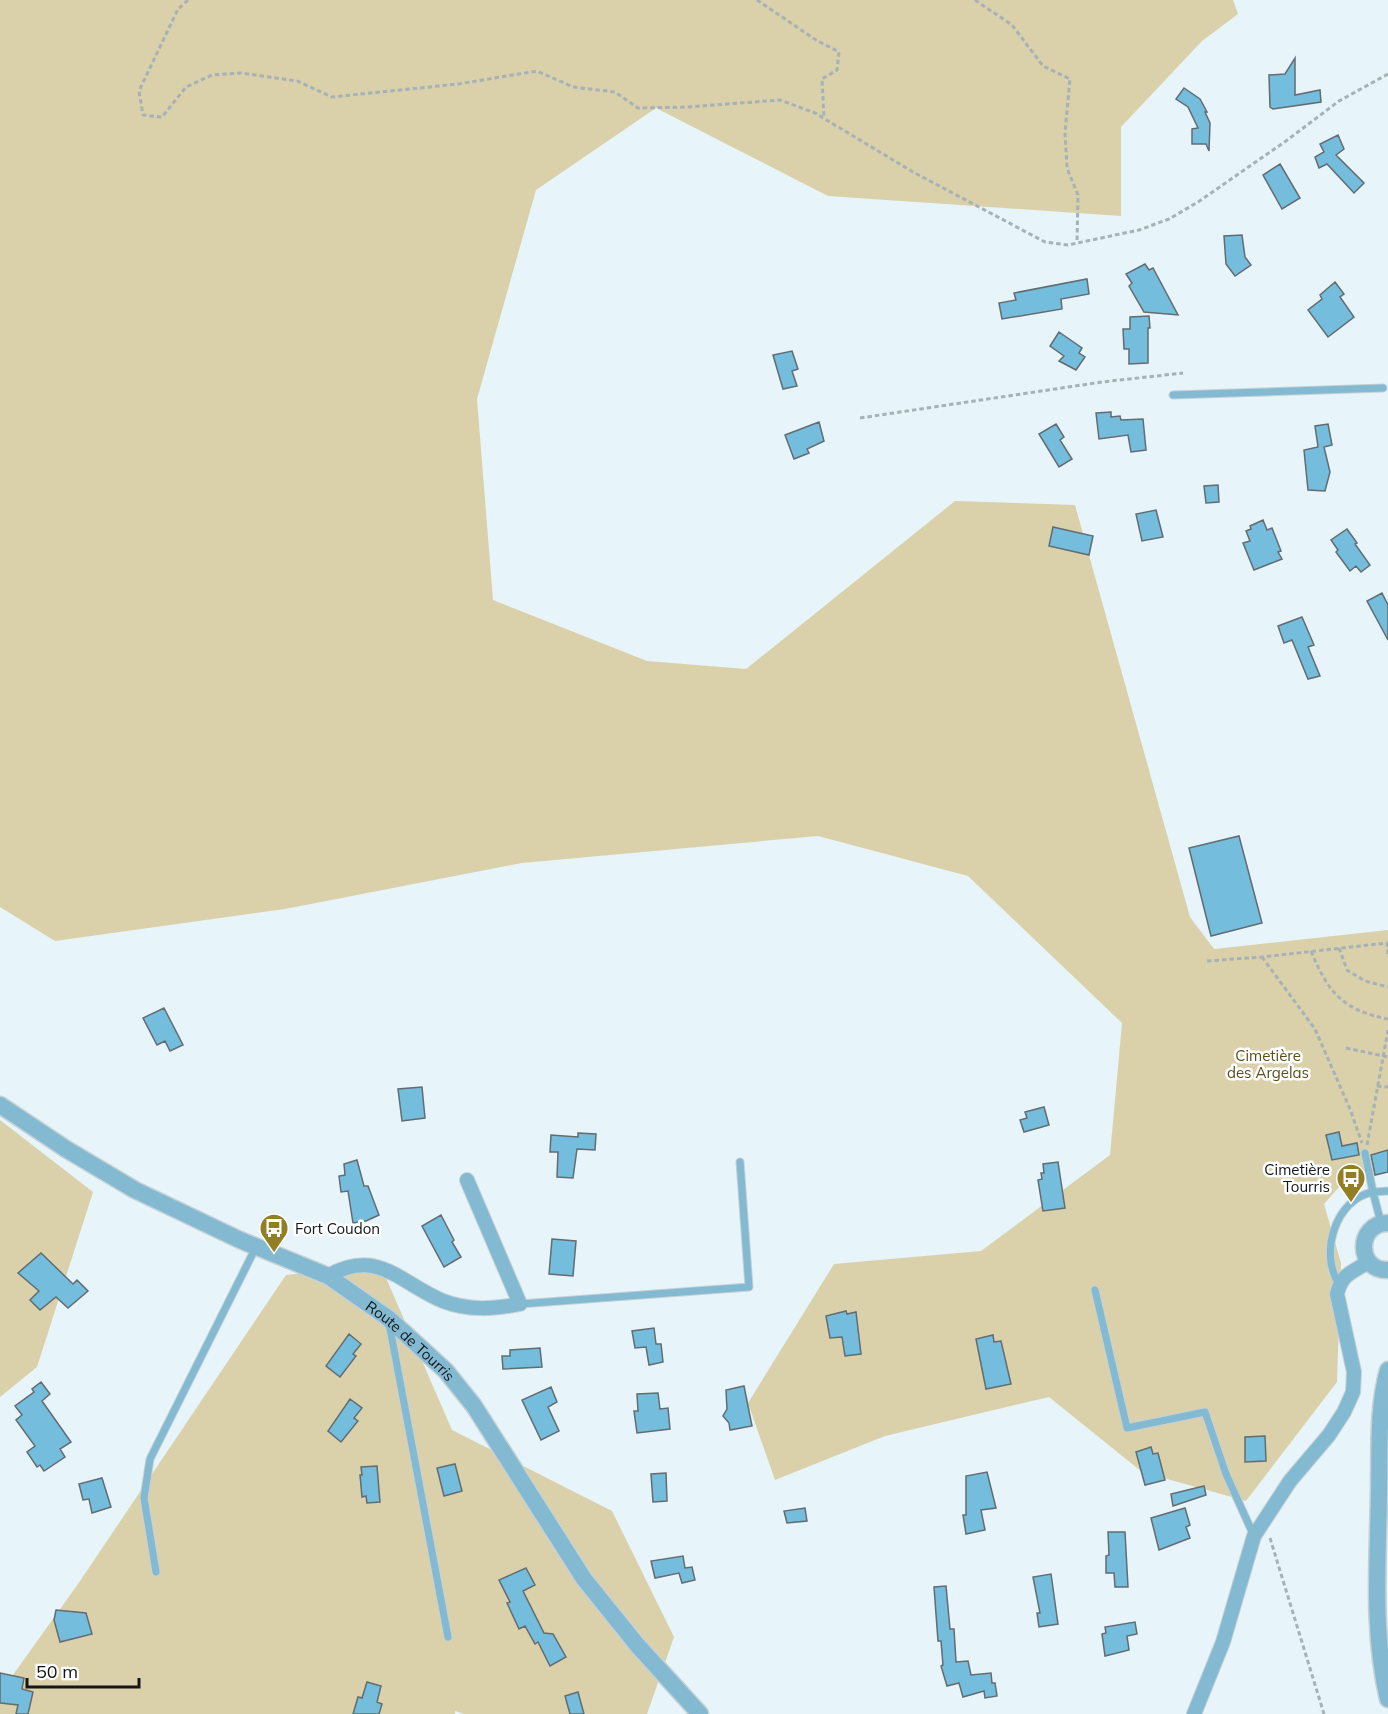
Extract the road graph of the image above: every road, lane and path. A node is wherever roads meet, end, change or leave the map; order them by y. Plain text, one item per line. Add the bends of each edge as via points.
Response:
1 (188, 0) edge
2 (757, 0) edge
3 (975, 0) edge
4 (1388, 74) edge
5 (824, 118) junction
6 (1077, 244) junction
7 (1183, 373) dead end
8 (1383, 388) dead end
9 (1173, 395) dead end
10 (860, 418) dead end
11 (1387, 943) edge
12 (1339, 948) junction
13 (1311, 951) junction
14 (1388, 956) edge
15 (1262, 957) junction
16 (1207, 961) dead end
17 (1388, 987) edge
18 (1388, 1019) edge
19 (1388, 1030) edge
20 (1346, 1048) dead end
21 (1386, 1056) edge
22 (1377, 1086) junction
23 (1388, 1087) edge
24 (0, 1105) edge
25 (1365, 1153) junction
26 (740, 1162) dead end
27 (467, 1180) dead end
28 (1388, 1191) edge
29 (1373, 1192) junction
30 (1385, 1223) edge
31 (256, 1247) junction
32 (1368, 1262) junction
33 (1386, 1273) edge
34 (328, 1276) junction
35 (1339, 1284) junction
36 (1095, 1290) dead end
37 (520, 1304) junction
38 (388, 1318) junction
39 (1388, 1370) edge
40 (1264, 1520) junction
41 (1254, 1536) junction
42 (156, 1572) dead end
43 (1383, 1600) edge
44 (448, 1637) dead end
45 (1388, 1699) edge
46 (700, 1714) edge
47 (1194, 1714) edge
48 (1324, 1714) edge

1 - 5 path via 178,9 139,91 143,115 162,117 186,87 213,75 241,73 297,81 332,97 537,71 573,87 615,92 638,108 780,100
2 - 5 path via 839,52 837,70 822,79
3 - 6 path via 1012,25 1043,66 1070,79 1065,132 1067,168 1078,195
4 - 6 path via 1339,101 1198,202 1168,219
5 - 6 path via 913,172 1045,242
7 - 10 path
8 - 9 lane
11 - 12 path
11 - 14 path
12 - 13 path
12 - 17 path via 1347,970 1365,981
13 - 15 path
13 - 18 path via 1323,978 1343,1002 1370,1016
15 - 16 path
15 - 25 path via 1315,1029
19 - 21 path
20 - 21 path
21 - 22 path
22 - 23 path
22 - 25 path
24 - 31 street, Route de Tourris via 135,1190
25 - 29 lane
26 - 37 lane via 749,1287
27 - 37 street
28 - 29 lane
29 - 30 lane
29 - 35 lane via 1362,1194 1351,1203 1334,1232 1330,1261
30 - 32 street via 1372,1227 1366,1234 1363,1244
31 - 34 street, Route de Tourris
31 - 42 lane via 150,1459 144,1498
32 - 33 street
32 - 35 street
34 - 37 street via 341,1268 379,1268 442,1301 471,1309
34 - 38 street, Route de Tourris
35 - 40 street via 1337,1294 1354,1372 1353,1392 1329,1436 1290,1481
36 - 41 lane via 1127,1428 1205,1412 1226,1474
38 - 44 lane
38 - 46 street, Route de Tourris via 446,1371 474,1406 584,1579
39 - 43 street via 1381,1442
40 - 41 street
40 - 48 path
41 - 47 street via 1223,1642
43 - 45 street via 1379,1647

